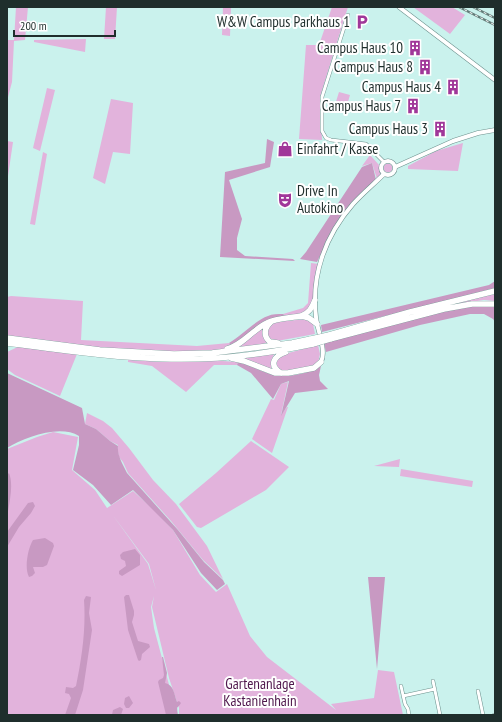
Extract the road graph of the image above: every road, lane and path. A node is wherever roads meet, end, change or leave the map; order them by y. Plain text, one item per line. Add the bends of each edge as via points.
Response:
1 (398, 7) edge
2 (348, 15) dead end
3 (495, 80) edge
4 (495, 130) edge
5 (384, 162) junction
6 (395, 167) junction
7 (384, 174) junction
8 (495, 291) edge
9 (315, 300) junction
10 (495, 304) edge
11 (302, 316) junction
12 (273, 321) junction
13 (317, 324) junction
14 (329, 337) junction
15 (7, 338) edge
16 (7, 343) edge
17 (292, 346) junction
18 (212, 353) junction
19 (225, 357) junction
20 (321, 362) joint
21 (281, 373) junction
22 (433, 681) dead end
23 (401, 686) dead end
24 (435, 689) junction
25 (478, 691) dead end
26 (403, 696) junction
27 (409, 715) edge
28 (440, 715) edge
29 (483, 715) edge

1 - 3 main road
2 - 5 street via 322,97 322,131 326,138 331,140 366,144
4 - 6 main road via 468,136
5 - 6 main road via 391,162
5 - 7 main road via 381,168
6 - 7 main road via 391,175
7 - 9 main road via 353,205 332,234 319,264
8 - 14 highway via 410,312
9 - 11 highway via 310,310
9 - 13 main road
10 - 14 highway via 472,304 444,309
11 - 12 highway
11 - 13 highway
12 - 17 highway via 266,328 268,340 287,342
12 - 18 highway via 258,328 240,343
13 - 20 main road via 323,354
14 - 17 highway, bridge
15 - 18 highway via 138,353
16 - 19 highway via 138,358
17 - 18 highway
17 - 19 highway
17 - 21 highway via 274,361 273,365
19 - 21 highway
20 - 21 highway via 314,368
22 - 24 street
23 - 26 street
24 - 26 street
24 - 28 street
25 - 29 street
26 - 27 street

